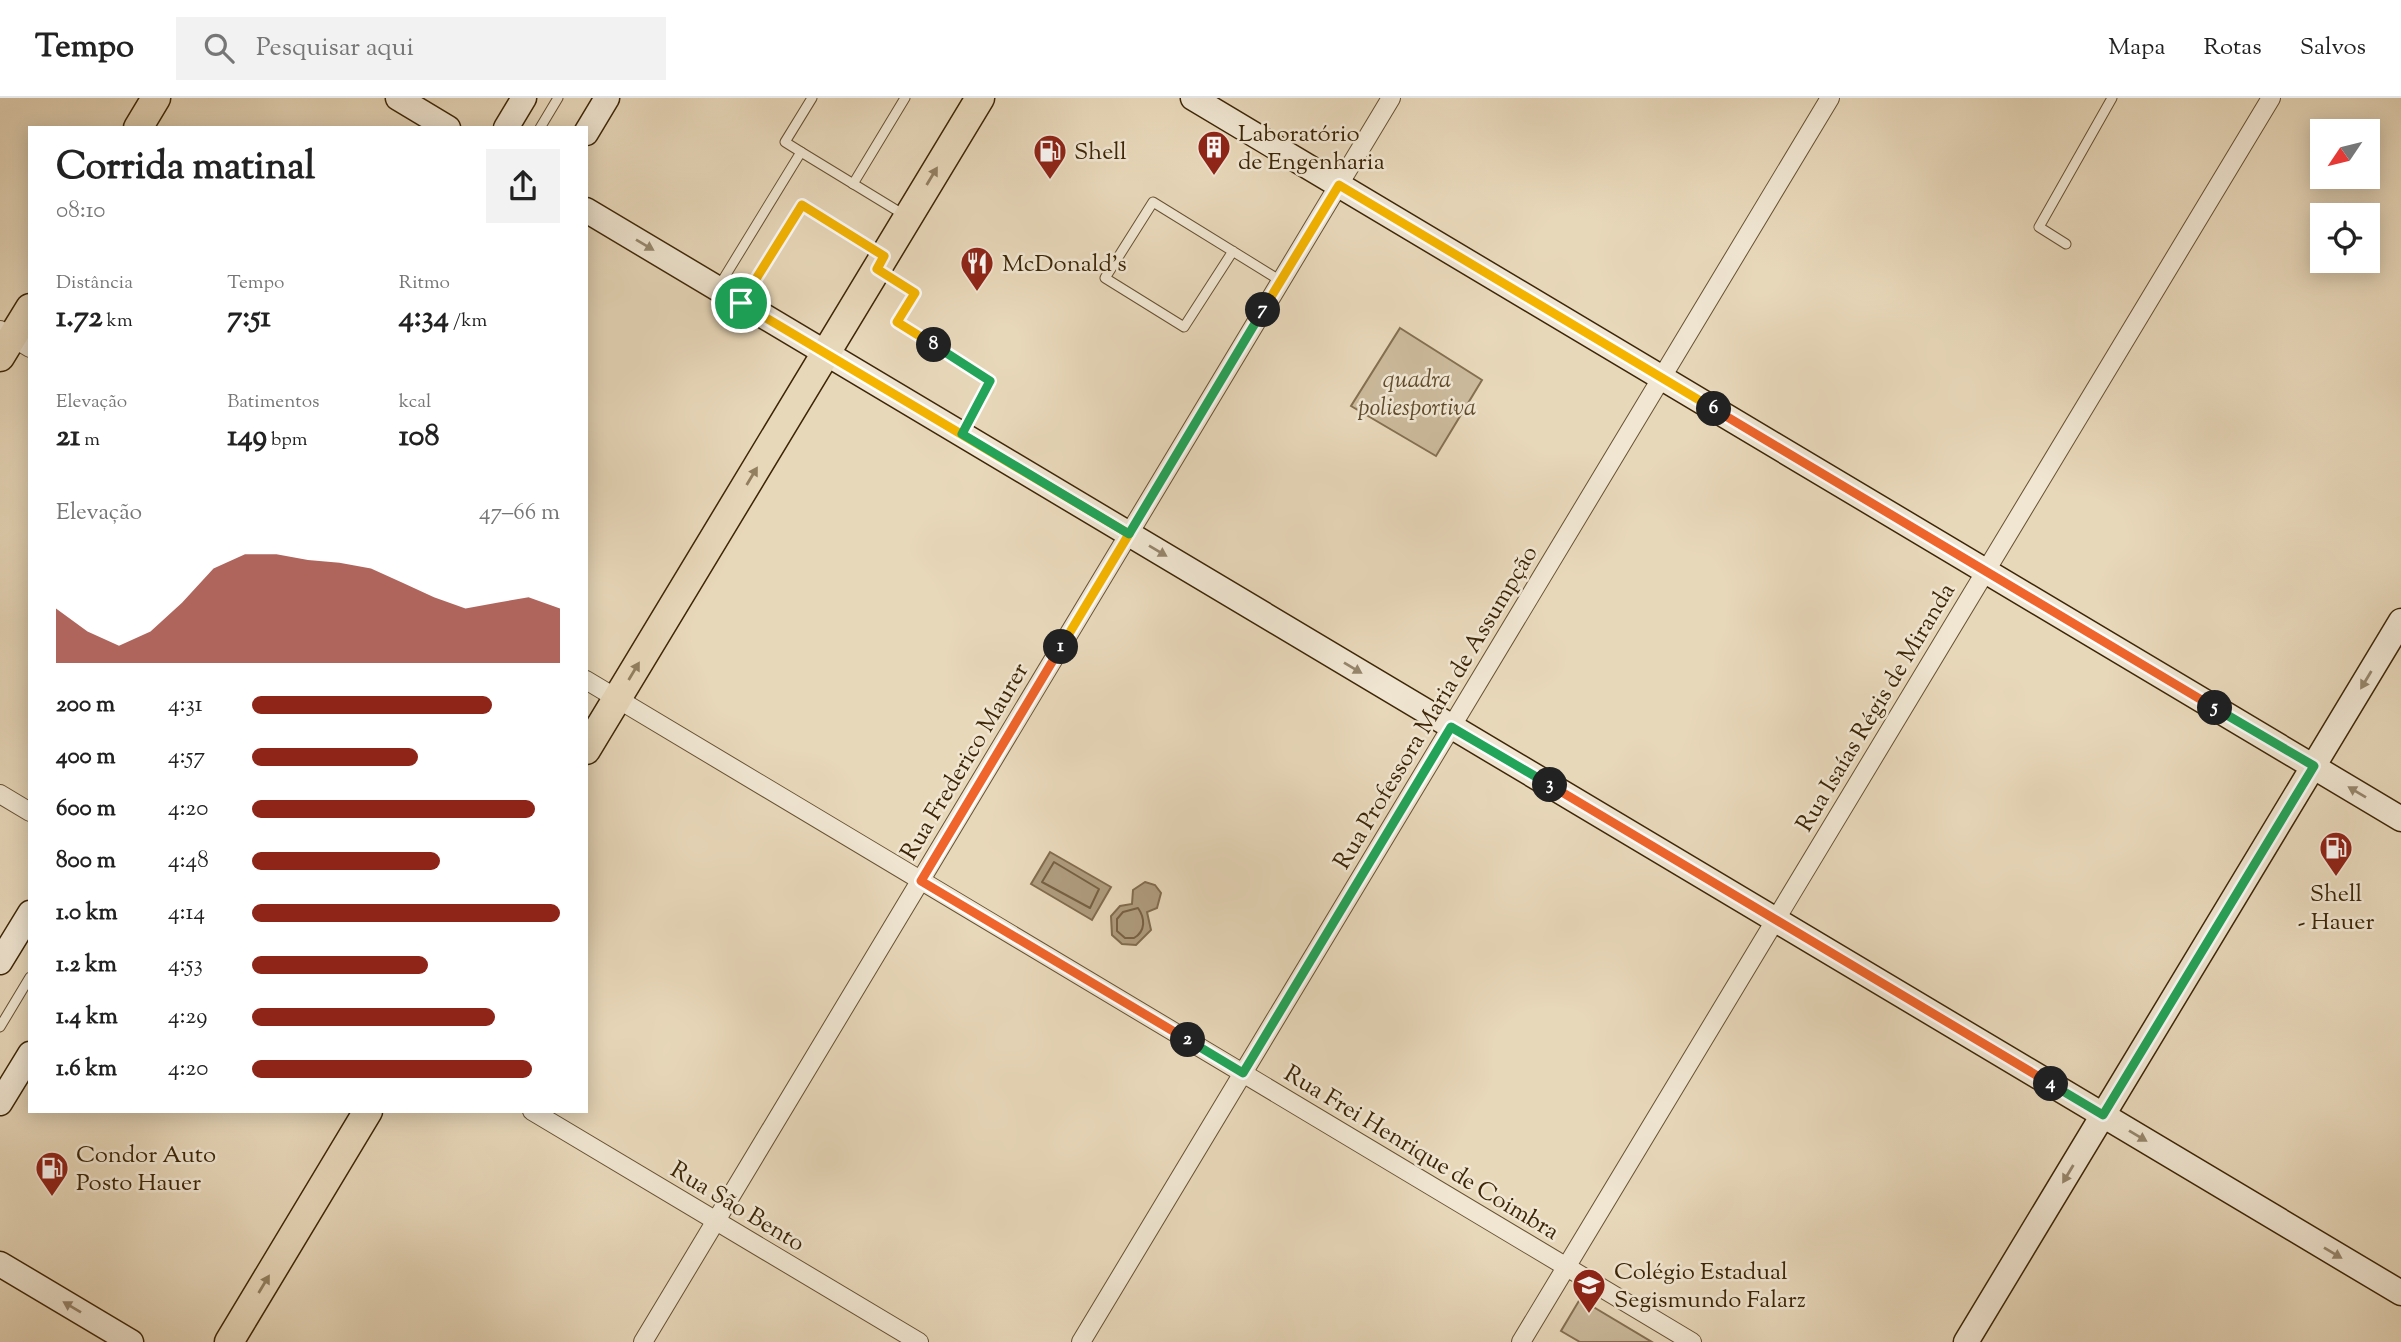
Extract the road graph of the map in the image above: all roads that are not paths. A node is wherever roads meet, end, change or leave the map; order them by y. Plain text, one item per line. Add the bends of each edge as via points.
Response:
1 (156, 98) edge
2 (398, 98) edge
3 (524, 98) edge
4 (558, 98) edge
5 (607, 98) edge
6 (811, 98) edge
7 (905, 98) edge
8 (980, 98) edge
9 (1193, 98) edge
10 (1391, 98) edge
11 (1830, 98) edge
12 (2112, 98) edge
13 (2271, 98) edge
14 (139, 126) edge
15 (445, 126) edge
16 (507, 126) edge
17 (541, 126) edge
18 (588, 130) edge
19 (801, 152) junction
20 (853, 184) junction
21 (1339, 185) junction
22 (588, 211) edge
23 (907, 217) junction
24 (2066, 244) dead end
25 (1233, 251) junction
26 (880, 262) junction
27 (1281, 281) junction
28 (718, 289) junction
29 (741, 303) junction
30 (28, 312) edge
31 (10, 343) edge
32 (826, 354) junction
33 (1662, 378) junction
34 (962, 434) junction
35 (1129, 534) junction
36 (1986, 571) junction
37 (2401, 621) edge
38 (588, 681) edge
39 (617, 699) junction
40 (1451, 727) junction
41 (588, 747) edge
42 (2314, 766) junction
43 (0, 794) edge
44 (28, 811) edge
45 (2401, 819) edge
46 (921, 881) junction
47 (28, 916) edge
48 (1775, 920) junction
49 (0, 962) edge
50 (28, 980) edge
51 (0, 1027) edge
52 (28, 1057) edge
53 (1243, 1073) junction
54 (0, 1103) edge
55 (368, 1113) edge
56 (535, 1113) edge
57 (2103, 1115) junction
58 (716, 1221) junction
59 (0, 1264) edge
60 (1566, 1267) junction
61 (2401, 1293) edge
62 (131, 1342) edge
63 (229, 1342) edge
64 (643, 1342) edge
65 (919, 1342) edge
66 (1081, 1342) edge
67 (1521, 1342) edge
68 (1692, 1342) edge
69 (1966, 1342) edge

1 - 14 main road
2 - 15 main road
3 - 16 main road
4 - 17 lane
5 - 18 main road
6 - 19 lane via 785,142
7 - 20 lane
23 -> 8 main road
9 - 21 main road via 1220,109
10 - 21 street, Rua Frederico Maurer
11 - 33 street, Rua Professora Maria de Assumpção
12 - 24 lane via 2039,227
13 - 36 street, Rua Isaías Régis de Miranda
19 - 20 lane
19 - 28 lane
20 - 23 lane
21 - 27 street, Rua Frederico Maurer
21 - 33 main road
22 -> 28 main road
23 - 26 main road
25 - 25 lane via 1153,202 1105,278 1184,327
25 - 27 lane
26 - 29 lane via 802,205
26 - 32 main road
26 - 34 lane via 915,293 897,322 990,381
27 - 35 street, Rua Frederico Maurer
28 - 29 main road
29 - 32 main road
30 - 31 main road
32 - 34 main road
39 -> 32 main road
33 - 36 main road
33 - 40 street, Rua Professora Maria de Assumpção
34 - 35 main road
35 -> 40 main road
35 - 46 street, Rua Frederico Maurer
36 - 42 main road
36 - 48 street, Rua Isaías Régis de Miranda
37 -> 42 main road
38 - 39 street, Rua Frei Henrique de Coimbra
39 - 41 main road
39 - 46 street, Rua Frei Henrique de Coimbra
40 - 48 main road
40 - 53 street, Rua Professora Maria de Assumpção
45 -> 42 main road
42 - 57 main road
43 - 44 street
46 - 53 street, Rua Frei Henrique de Coimbra
46 - 58 street, Rua Frederico Maurer
47 - 49 main road
48 - 57 main road
48 - 60 street, Rua Isaías Régis de Miranda
50 - 51 lane
52 - 54 main road
53 - 60 street, Rua Frei Henrique de Coimbra
53 - 66 street, Rua Professora Maria de Assumpção
63 -> 55 main road
56 - 58 street, Rua São Bento
57 -> 61 main road
57 -> 69 main road
58 - 64 street, Rua Frederico Maurer
58 - 65 street, Rua São Bento
62 -> 59 main road
60 - 67 street, Rua Isaías Régis de Miranda
60 - 68 street, Rua Frei Henrique de Coimbra

